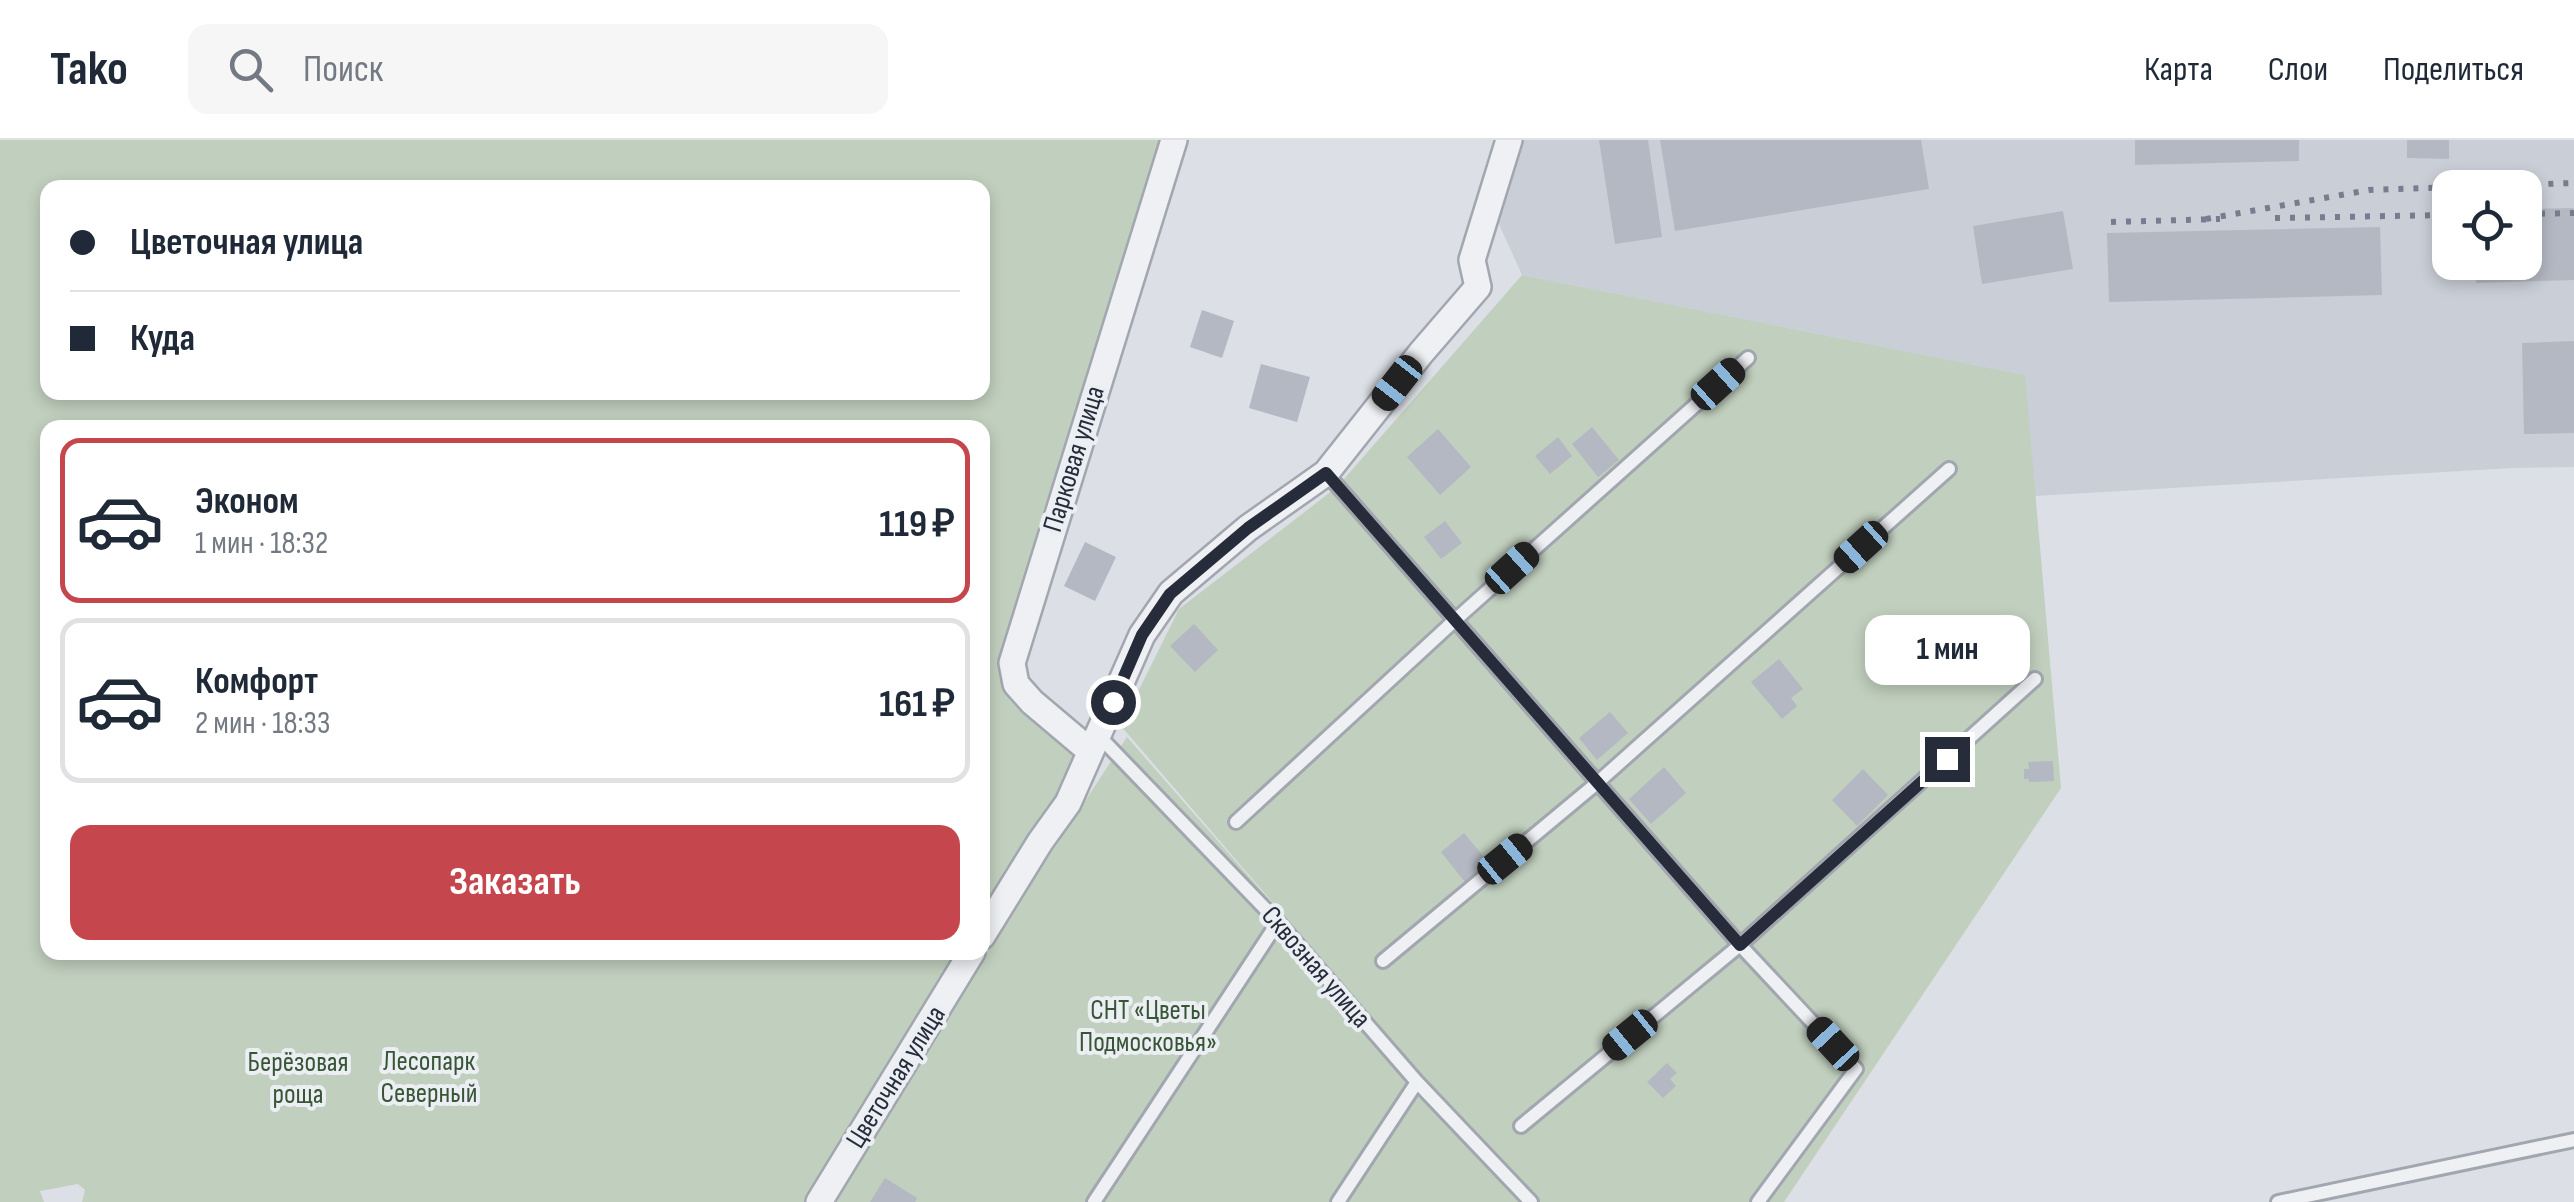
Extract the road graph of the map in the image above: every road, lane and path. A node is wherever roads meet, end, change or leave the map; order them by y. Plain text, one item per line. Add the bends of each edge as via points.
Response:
1 (1174, 140) edge
2 (1509, 140) edge
3 (1748, 358) dead end
4 (1949, 468) dead end
5 (1326, 473) junction
6 (1454, 621) junction
7 (2035, 679) dead end
8 (1094, 743) junction
9 (1597, 783) junction
10 (1236, 822) dead end
11 (1278, 922) junction
12 (990, 923) edge
13 (1740, 945) junction
14 (967, 960) edge
15 (1383, 961) dead end
16 (1417, 1082) junction
17 (1520, 1126) dead end
18 (2574, 1140) edge
19 (819, 1202) edge
20 (1094, 1202) edge
21 (1338, 1202) edge
22 (1531, 1202) edge
23 (1758, 1202) edge
24 (2278, 1202) edge

1 - 8 street, Парковая улица via 1012,663 1016,684 1032,702
2 - 5 street via 1472,260 1478,288
3 - 6 lane
4 - 9 lane
5 - 6 lane
5 - 8 street via 1170,594 1142,635
6 - 9 lane
6 - 10 lane
7 - 13 lane
8 - 11 lane, Сквозная улица
8 - 12 street via 1068,803
9 - 13 lane
9 - 15 lane
11 - 16 lane, Сквозная улица
11 - 20 lane
13 - 17 lane
13 - 23 lane via 1856,1070
14 - 19 street, Цветочная улица
16 - 21 lane
16 - 22 lane, Сквозная улица
18 - 24 lane

